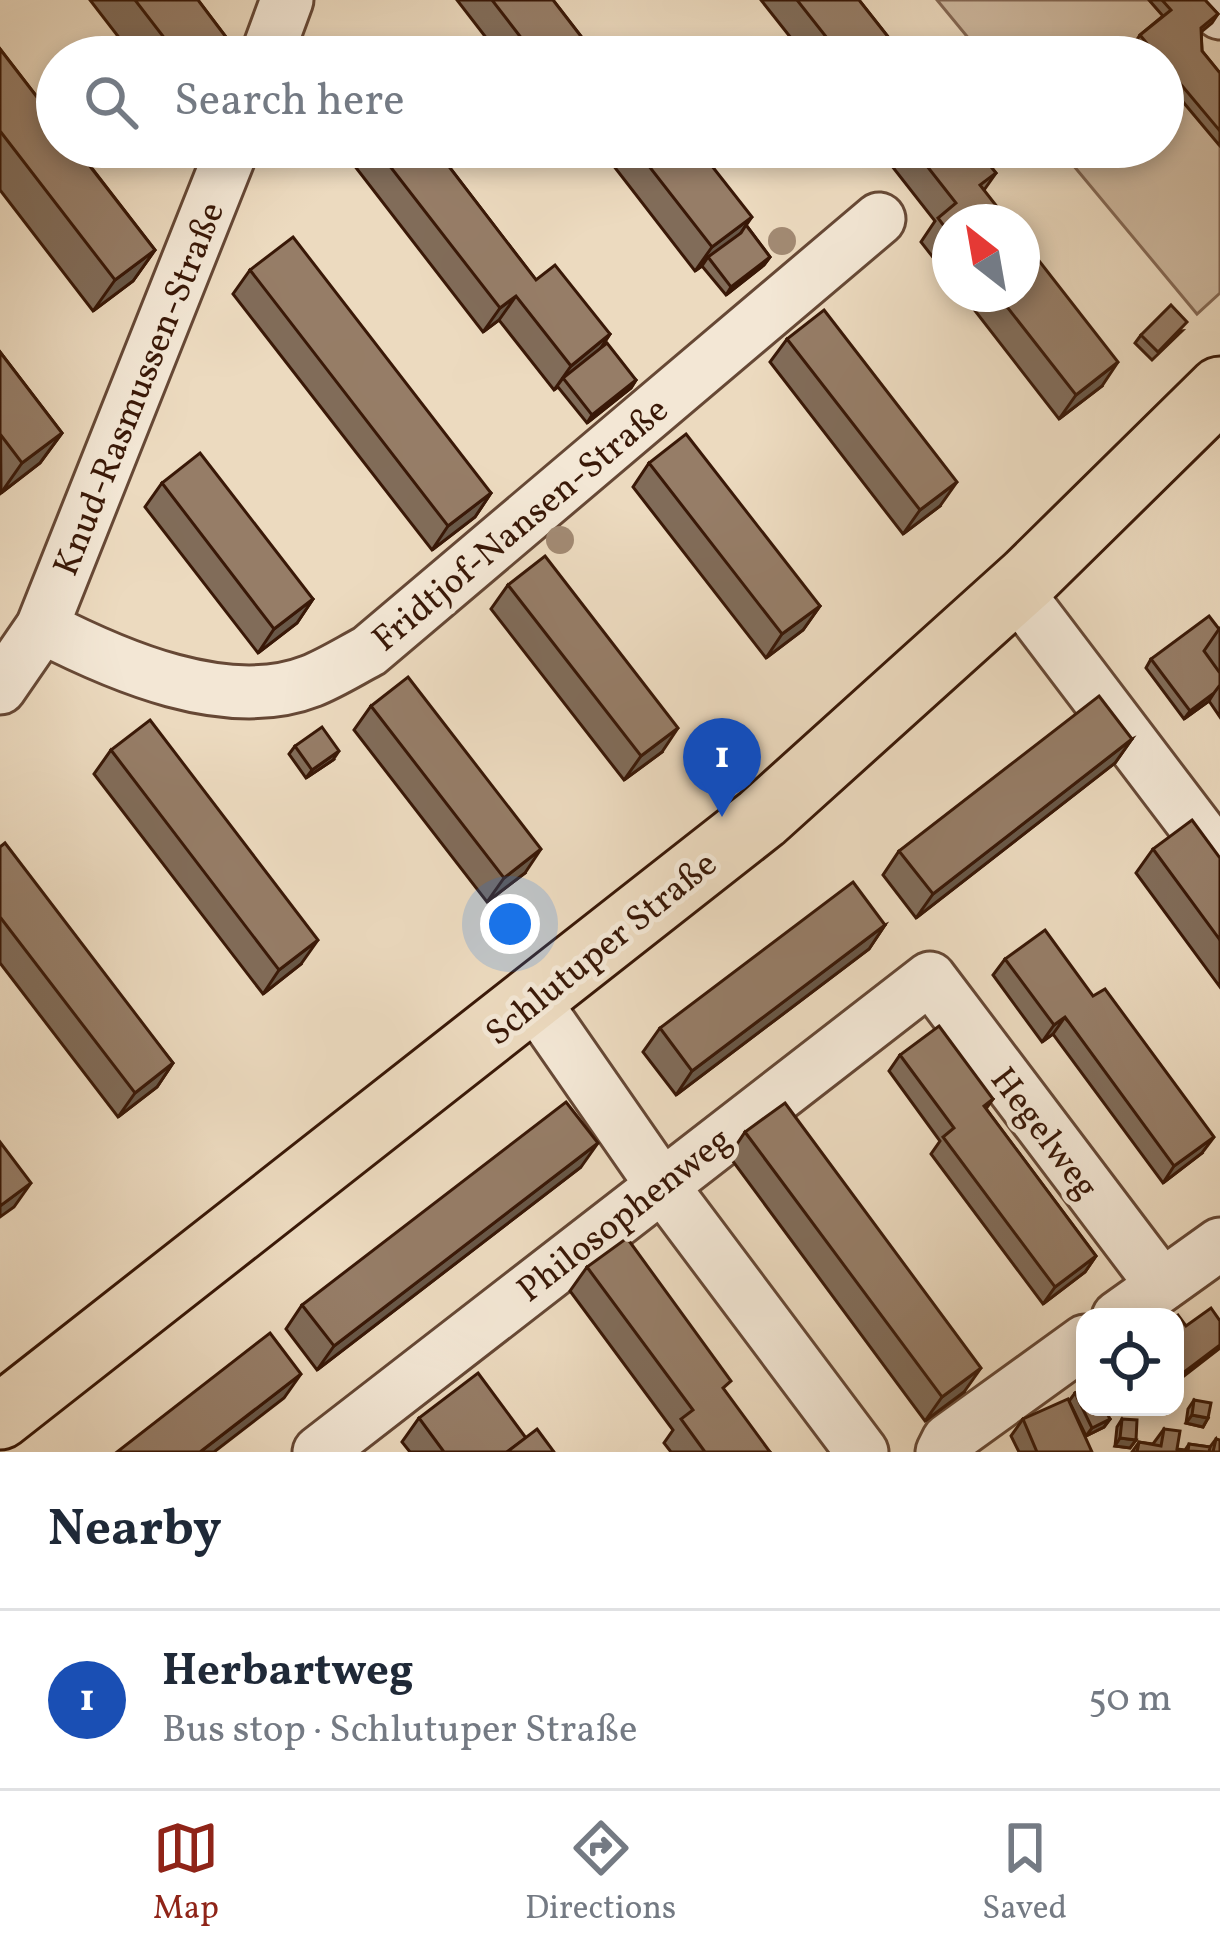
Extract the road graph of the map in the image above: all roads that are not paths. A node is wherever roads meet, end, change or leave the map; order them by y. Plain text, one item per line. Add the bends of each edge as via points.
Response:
1 (287, 0) edge
2 (1209, 0) edge
3 (1220, 14) edge
4 (274, 36) edge
5 (225, 168) edge
6 (879, 219) dead end
7 (1220, 389) edge
8 (1015, 589) junction
9 (43, 627) junction
10 (0, 688) edge
11 (1220, 859) edge
12 (930, 978) joint
13 (534, 1001) junction
14 (661, 1184) junction
15 (1220, 1244) edge
16 (1162, 1285) junction
17 (1130, 1308) edge
18 (1076, 1348) edge
19 (0, 1418) edge
20 (319, 1452) edge
21 (862, 1452) edge
22 (942, 1452) edge

1 - 4 street
2 - 3 street
5 - 9 street, Knud-Rasmussen-Straße
6 - 9 street, Fridtjof-Nansen-Straße via 369,651 308,683 224,692 116,666
7 - 8 main road, Schlutuper Straße
8 - 11 street
8 - 13 main road, Schlutuper Straße via 762,818
9 - 10 street, Knud-Rasmussen-Straße
12 - 14 street, Philosophenweg
12 - 16 street, Hegelweg
13 - 14 street
13 - 19 main road, Schlutuper Straße
14 - 20 street, Philosophenweg
14 - 21 street
15 - 16 street
16 - 17 street
18 - 22 street

